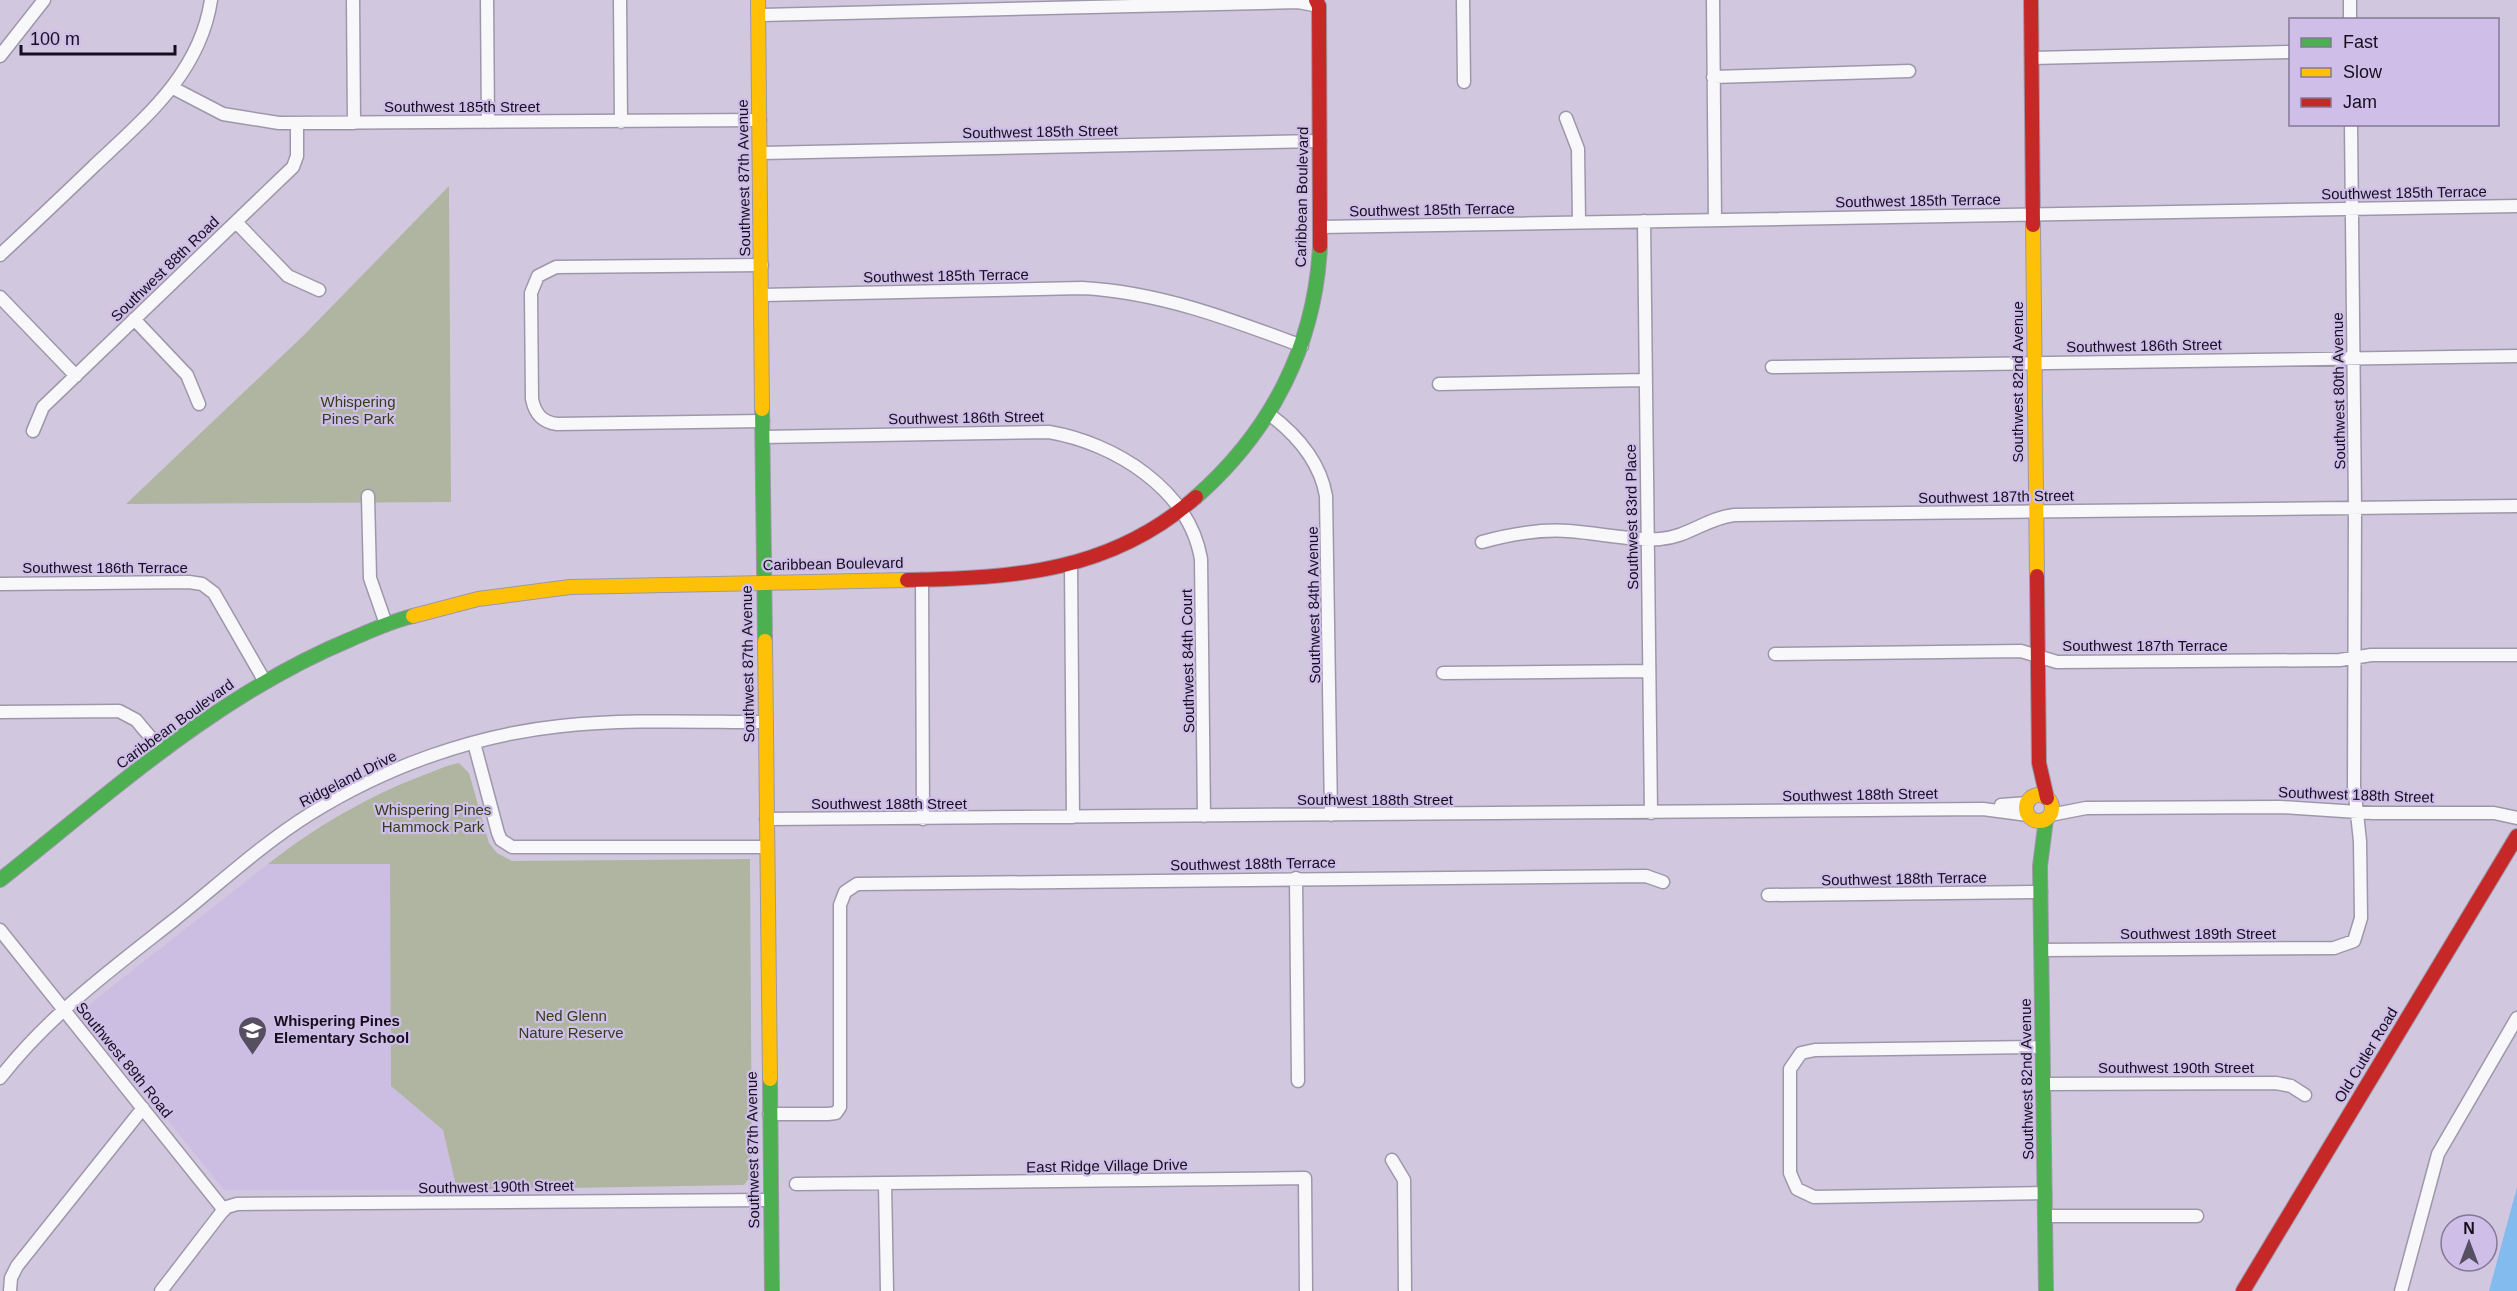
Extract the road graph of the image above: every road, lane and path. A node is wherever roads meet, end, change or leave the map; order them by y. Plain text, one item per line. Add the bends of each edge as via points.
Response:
1 (44, 0) edge
2 (211, 0) edge
3 (353, 0) edge
4 (487, 0) edge
5 (620, 0) edge
6 (758, 0) edge
7 (1463, 0) edge
8 (1713, 0) edge
9 (2031, 0) edge
10 (2350, 0) edge
11 (1319, 2) edge
12 (1154, 3) edge
13 (759, 15) junction
14 (2350, 18) edge
15 (2289, 52) edge
16 (0, 56) edge
17 (2032, 58) junction
18 (1909, 71) dead end
19 (1713, 77) junction
20 (1464, 82) dead end
21 (172, 88) junction
22 (1566, 118) dead end
23 (760, 120) junction
24 (488, 122) junction
25 (621, 122) junction
26 (297, 123) junction
27 (354, 123) junction
28 (2351, 126) edge
29 (1320, 141) junction
30 (760, 153) junction
31 (2517, 206) edge
32 (2352, 209) junction
33 (2033, 214) junction
34 (1715, 220) junction
35 (1644, 221) junction
36 (236, 222) junction
37 (1579, 222) junction
38 (1320, 227) junction
39 (0, 255) edge
40 (762, 265) junction
41 (319, 290) dead end
42 (762, 295) junction
43 (0, 297) edge
44 (134, 319) junction
45 (1302, 346) junction
46 (2517, 356) edge
47 (2354, 359) junction
48 (2034, 362) junction
49 (1772, 367) dead end
50 (76, 376) junction
51 (1646, 381) junction
52 (1439, 384) dead end
53 (199, 404) dead end
54 (1269, 414) junction
55 (763, 421) junction
56 (33, 431) dead end
57 (763, 437) junction
58 (368, 496) dead end
59 (2517, 506) edge
60 (2355, 507) junction
61 (1179, 511) junction
62 (2035, 511) junction
63 (1647, 540) junction
64 (1482, 542) dead end
65 (1071, 564) junction
66 (922, 579) junction
67 (764, 581) junction
68 (0, 584) edge
69 (386, 624) junction
70 (1775, 654) dead end
71 (2517, 655) edge
72 (2037, 656) junction
73 (2355, 657) junction
74 (1649, 671) junction
75 (1443, 673) dead end
76 (264, 680) junction
77 (0, 711) edge
78 (765, 722) junction
79 (474, 743) junction
80 (162, 751) junction
81 (2040, 809) junction
82 (1651, 813) junction
83 (2357, 813) junction
84 (1331, 815) junction
85 (1204, 816) junction
86 (1073, 817) junction
87 (2517, 818) edge
88 (766, 819) junction
89 (923, 819) junction
90 (2517, 836) edge
91 (767, 847) junction
92 (1296, 878) junction
93 (0, 880) edge
94 (1663, 882) dead end
95 (2041, 892) junction
96 (1768, 895) dead end
97 (0, 930) edge
98 (2042, 950) junction
99 (63, 1009) junction
100 (2517, 1018) edge
101 (2043, 1047) junction
102 (0, 1078) edge
103 (1298, 1081) dead end
104 (2044, 1084) junction
105 (2305, 1095) dead end
106 (143, 1108) junction
107 (769, 1114) junction
108 (1392, 1160) dead end
109 (885, 1183) junction
110 (796, 1184) dead end
111 (2045, 1193) junction
112 (770, 1200) junction
113 (224, 1210) junction
114 (2045, 1216) junction
115 (2196, 1216) dead end
116 (10, 1291) edge
117 (161, 1291) edge
118 (771, 1291) edge
119 (887, 1291) edge
120 (1306, 1291) edge
121 (1405, 1291) edge
122 (2046, 1291) edge
123 (2243, 1291) edge
124 (2401, 1291) edge

1 - 16 street
2 - 21 street via 197,47
3 - 27 street
4 - 24 street
5 - 25 street
6 - 13 street, Southwest 87th Avenue
7 - 20 street
8 - 19 street
9 - 17 street, Southwest 82nd Avenue
10 - 14 street
11 - 12 street
11 - 29 street, Caribbean Boulevard
12 - 13 street
13 - 23 street, Southwest 87th Avenue
15 - 17 street
17 - 33 street, Southwest 82nd Avenue
18 - 19 street
19 - 34 street
21 - 26 street, Southwest 185th Street via 223,114
21 - 39 street
22 - 37 street via 1578,149
23 - 25 street, Southwest 185th Street
23 - 30 street, Southwest 87th Avenue
24 - 25 street, Southwest 185th Street
24 - 27 street, Southwest 185th Street
26 - 27 street, Southwest 185th Street
26 - 36 street, Southwest 88th Road via 293,167
28 - 32 street, Southwest 80th Avenue
29 - 30 street, Southwest 185th Street
29 - 38 street, Caribbean Boulevard
30 - 40 street, Southwest 87th Avenue
31 - 32 street, Southwest 185th Terrace
32 - 33 street, Southwest 185th Terrace
32 - 47 street, Southwest 80th Avenue
33 - 34 street, Southwest 185th Terrace
33 - 48 street, Southwest 82nd Avenue
34 - 35 street, Southwest 185th Terrace
35 - 37 street, Southwest 185th Terrace
35 - 51 street, Southwest 83rd Place
36 - 41 street via 288,276
36 - 44 street, Southwest 88th Road
37 - 38 street, Southwest 185th Terrace
38 - 45 street, Caribbean Boulevard via 1316,287
40 - 42 street, Southwest 87th Avenue
40 - 55 street via 556,267 538,276 531,292 532,399 540,417 557,424
42 - 45 street, Southwest 185th Terrace via 1117,290 1169,300
42 - 55 street, Southwest 87th Avenue
43 - 50 street
44 - 50 street, Southwest 88th Road
44 - 53 street via 187,375
45 - 54 street, Caribbean Boulevard
46 - 47 street, Southwest 186th Street
47 - 48 street, Southwest 186th Street
47 - 60 street, Southwest 80th Avenue
48 - 49 street, Southwest 186th Street
48 - 62 street, Southwest 82nd Avenue
50 - 56 street, Southwest 88th Road via 43,406
51 - 52 street
51 - 63 street, Southwest 83rd Place
54 - 61 street, Caribbean Boulevard via 1229,467
54 - 84 street, Southwest 84th Avenue via 1307,451 1322,478 1326,496
55 - 57 street, Southwest 87th Avenue
57 - 61 street, Southwest 186th Street via 1029,430 1059,434 1096,445 1132,464 1157,484
57 - 67 street, Southwest 87th Avenue
58 - 69 street via 370,578
59 - 60 street, Southwest 187th Street
60 - 62 street, Southwest 187th Street
60 - 73 street, Southwest 80th Avenue
61 - 65 street, Caribbean Boulevard via 1130,542
61 - 85 street, Southwest 84th Court via 1194,533 1201,559
62 - 63 street, Southwest 187th Street via 1734,515 1716,518 1673,538
62 - 72 street, Southwest 82nd Avenue
63 - 64 street, Southwest 187th Street via 1541,530
63 - 74 street, Southwest 83rd Place
65 - 66 street, Caribbean Boulevard via 1004,577
65 - 86 street
66 - 67 street, Caribbean Boulevard
66 - 89 street
67 - 69 street, Caribbean Boulevard via 539,590 457,604
67 - 78 street, Southwest 87th Avenue
68 - 76 street, Southwest 186th Terrace via 202,584 220,601
69 - 76 street, Caribbean Boulevard
70 - 72 street, Southwest 187th Terrace via 2020,651
71 - 73 street, Southwest 187th Terrace
72 - 73 street, Southwest 187th Terrace via 2057,662
72 - 81 street, Southwest 82nd Avenue via 2039,764 2035,771
73 - 83 street, Southwest 80th Avenue
74 - 75 street
74 - 82 street, Southwest 83rd Place
76 - 80 street, Caribbean Boulevard
77 - 80 street via 119,711 136,720
78 - 79 street, Ridgeland Drive via 571,725
78 - 88 street, Southwest 87th Avenue
79 - 91 street via 498,833 512,848
79 - 99 street, Ridgeland Drive via 393,771 307,816
80 - 93 street, Caribbean Boulevard
81 - 82 street, Southwest 188th Street via 1993,805 1983,809
81 - 83 street, Southwest 188th Street via 2281,807
81 - 95 street, Southwest 82nd Avenue
82 - 84 street, Southwest 188th Street
83 - 87 street, Southwest 188th Street via 2484,812
83 - 98 street, Southwest 189th Street via 2361,918 2354,941 2334,948
84 - 85 street, Southwest 188th Street
85 - 86 street, Southwest 188th Street
86 - 89 street, Southwest 188th Street
88 - 89 street, Southwest 188th Street
88 - 91 street, Southwest 87th Avenue
90 - 123 street, Old Cutler Road
91 - 107 street, Southwest 87th Avenue
92 - 94 street, Southwest 188th Terrace via 1646,876
92 - 103 street
92 - 107 street, Southwest 188th Terrace via 852,885 840,905 838,1110 828,1114
95 - 96 street, Southwest 188th Terrace
95 - 98 street, Southwest 82nd Avenue
97 - 99 street, Southwest 89th Road
98 - 101 street, Southwest 82nd Avenue
99 - 102 street, Ridgeland Drive
99 - 106 street, Southwest 89th Road
100 - 124 street via 2438,1154
101 - 104 street, Southwest 82nd Avenue
101 - 111 street via 1810,1051 1798,1056 1790,1073 1790,1173 1797,1189 1814,1197
104 - 105 street, Southwest 190th Street via 2276,1083
104 - 111 street, Southwest 82nd Avenue
106 - 113 street, Southwest 89th Road
106 - 116 street via 17,1266
107 - 112 street, Southwest 87th Avenue
108 - 121 street via 1404,1180
109 - 110 street, East Ridge Village Drive
109 - 119 street
109 - 120 street, East Ridge Village Drive via 1305,1178
111 - 114 street, Southwest 82nd Avenue
112 - 113 street, Southwest 190th Street via 237,1204
112 - 118 street, Southwest 87th Avenue
113 - 117 street
114 - 115 street
114 - 122 street, Southwest 82nd Avenue

